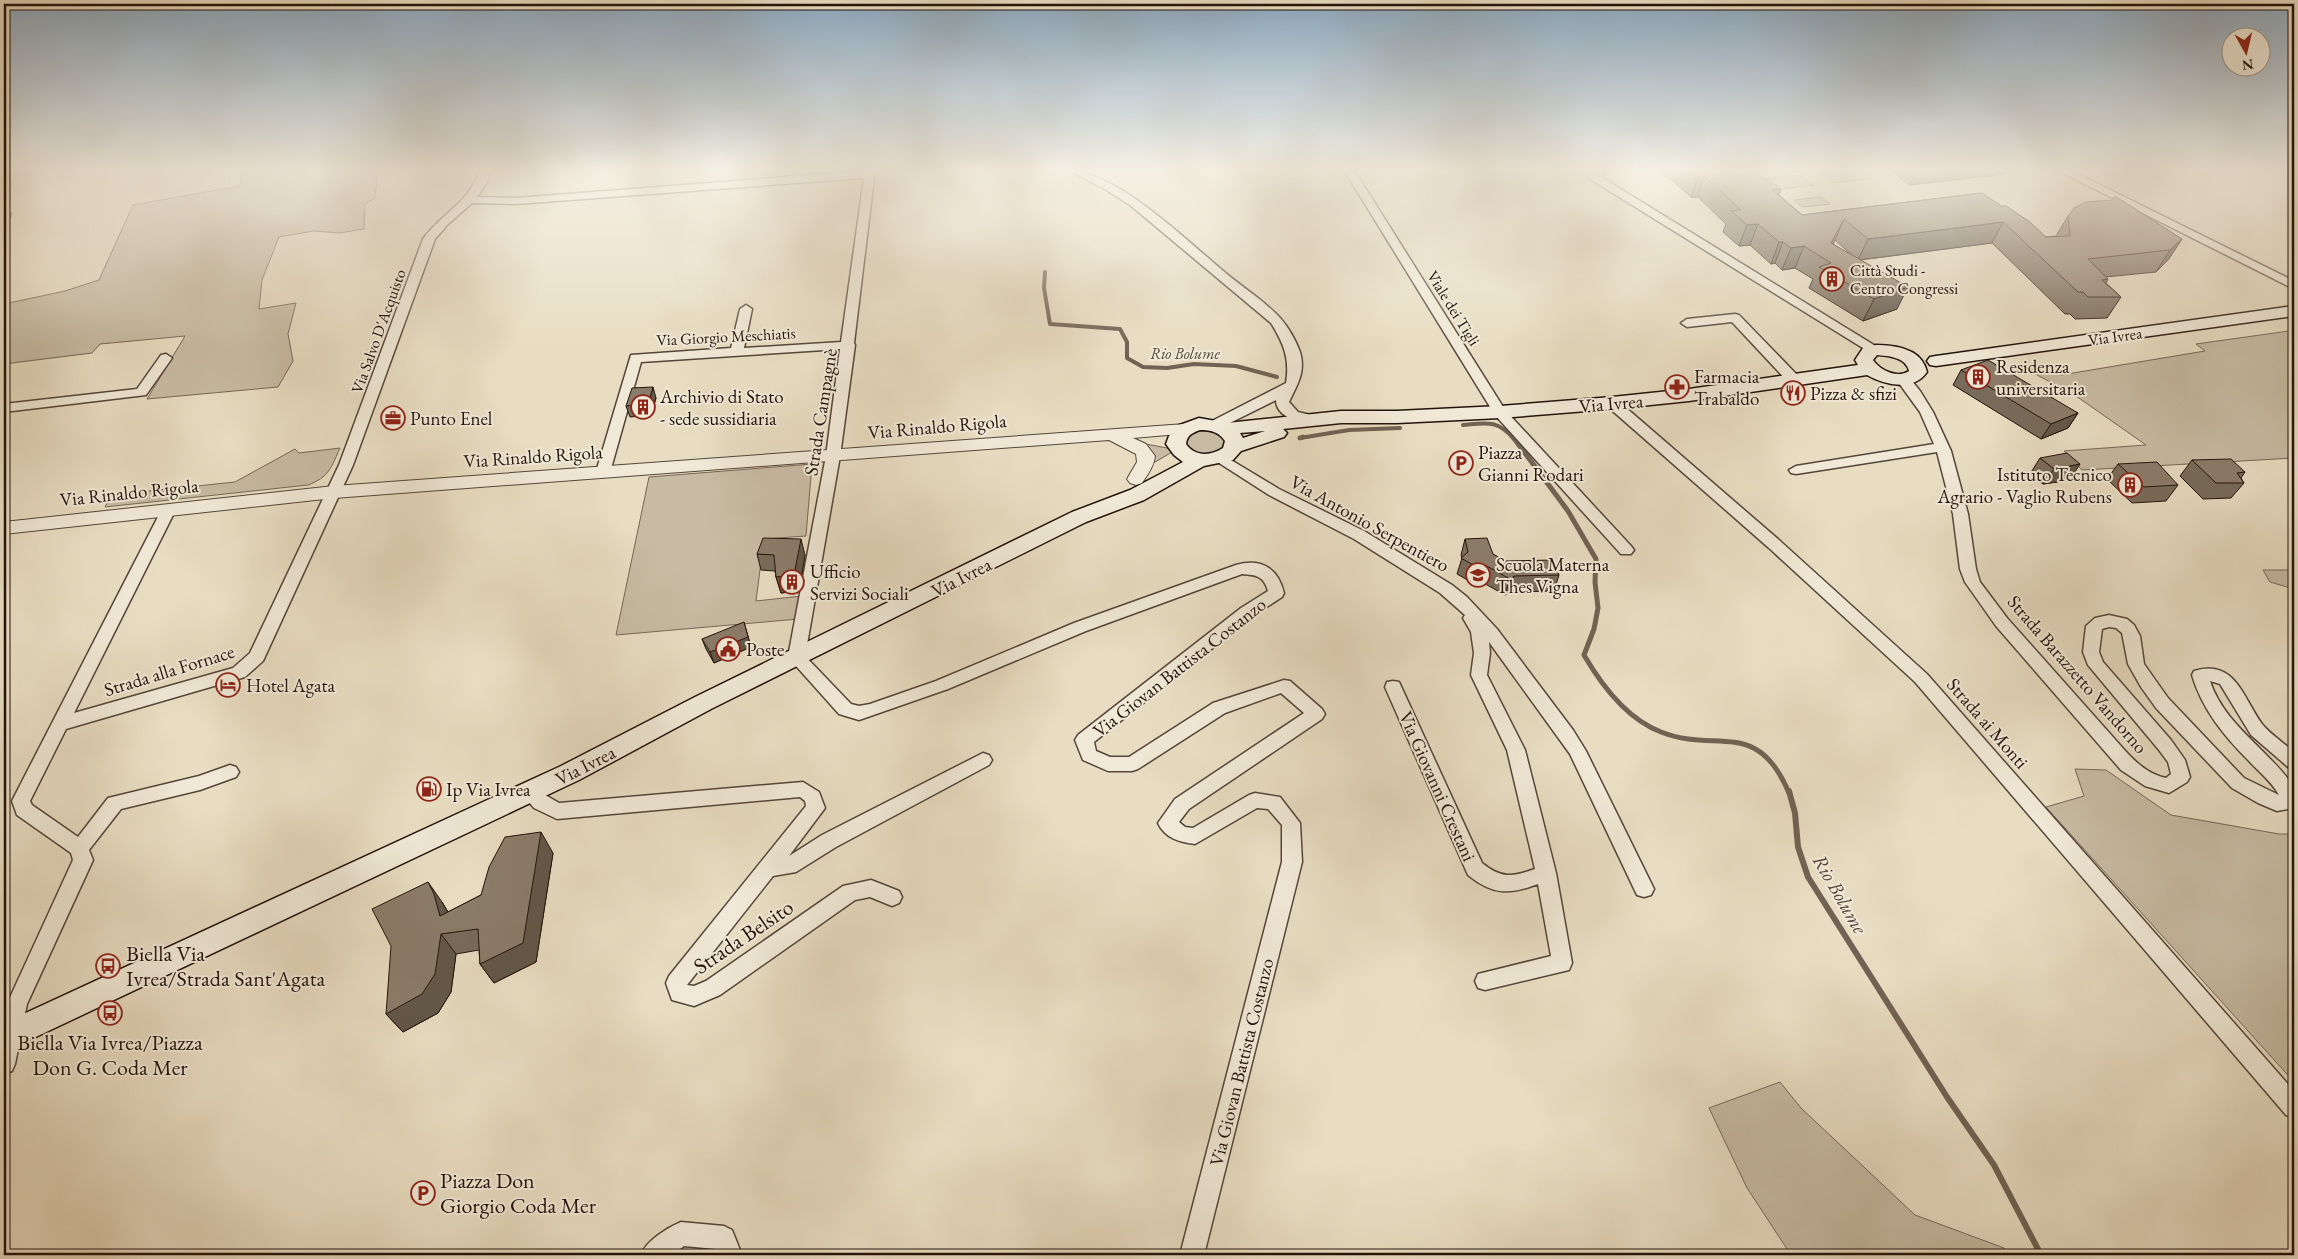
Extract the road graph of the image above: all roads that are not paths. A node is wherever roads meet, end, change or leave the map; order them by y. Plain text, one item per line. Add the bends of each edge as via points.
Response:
1 (437, 229) edge
2 (861, 229) edge
3 (1164, 229) edge
4 (1386, 229) edge
5 (1678, 229) edge
6 (2181, 229) edge
7 (2294, 285) edge
8 (746, 309) dead end
9 (2294, 311) edge
10 (1688, 323) dead end
11 (849, 345) junction
12 (1876, 350) junction
13 (737, 352) junction
14 (166, 358) dead end
15 (1927, 362) junction
16 (1870, 369) junction
17 (1903, 379) junction
18 (1796, 380) junction
19 (1289, 387) junction
20 (1612, 403) junction
21 (4, 408) edge
22 (1500, 412) junction
23 (1397, 417) junction
24 (1310, 419) junction
25 (1221, 427) junction
26 (1067, 436) junction
27 (1116, 438) junction
28 (1181, 442) junction
29 (1940, 447) junction
30 (1228, 453) junction
31 (833, 456) junction
32 (1200, 460) junction
33 (1796, 470) dead end
34 (603, 472) junction
35 (1136, 479) junction
36 (334, 492) junction
37 (169, 509) junction
38 (1079, 517) junction
39 (4, 528) edge
40 (1626, 550) dead end
41 (1461, 601) junction
42 (796, 657) junction
43 (1393, 686) dead end
44 (59, 724) junction
45 (983, 760) dead end
46 (2294, 762) edge
47 (230, 772) dead end
48 (530, 793) junction
49 (79, 848) junction
50 (769, 868) junction
51 (1546, 872) junction
52 (1644, 889) dead end
53 (892, 897) dead end
54 (1485, 981) dead end
55 (7, 1037) edge
56 (4, 1064) edge
57 (2294, 1107) edge
58 (654, 1255) edge
59 (730, 1255) edge
60 (1192, 1255) edge

1 - 36 street, Via Salvo D'Acquisto via 429,239
2 - 11 street, Strada Campagnè
3 - 19 street via 1276,321 1292,347 1296,364
4 - 22 street, Viale dei Tigli
5 - 12 street
6 - 7 street
8 - 13 street
9 - 15 main road, Via Ivrea
10 - 18 street via 1735,318
11 - 13 street, Via Giorgio Meschiatis
11 - 31 street, Strada Campagnè
12 - 15 main road
12 - 16 main road via 1865,355 1864,360
13 - 34 street, Via Giorgio Meschiatis via 636,358
14 - 21 street via 140,392
15 - 17 main road via 1918,368 1916,376
16 - 17 main road
16 - 18 main road, Via Ivrea
17 - 29 street, Strada Barazzetto Vandorno via 1928,415
18 - 20 main road, Via Ivrea
19 - 24 street via 1282,402 1284,409 1292,416
19 - 25 street via 1237,412
20 - 22 main road, Via Ivrea
20 - 57 street, Strada ai Monti via 1921,678
22 - 23 main road, Via Ivrea
22 - 40 street
23 - 24 main road, Via Ivrea
23 - 30 main road, Via Ivrea via 1285,431
24 - 25 main road, Via Ivrea
25 - 28 main road, Via Ivrea via 1199,424
25 - 30 main road via 1236,441
26 - 27 street, Via Rinaldo Rigola
26 - 28 street, Via Rinaldo Rigola
26 - 31 street, Via Rinaldo Rigola
27 - 28 street, Via Rinaldo Rigola
27 - 35 street via 1141,446 1146,453 1146,464
28 - 32 main road
28 - 35 main road, Via Ivrea
29 - 33 street
29 - 46 street, Strada Barazzetto Vandorno via 1965,535 1969,575 1998,618 2127,765 2159,784 2169,786 2180,777 2176,760 2165,745 2096,665 2091,652 2092,643 2094,626 2101,622 2121,623 2128,629 2136,664 2147,683 2238,783 2277,803 2286,803 2290,799 2287,790 2216,709 2200,675 2215,675 2226,680 2257,730
30 - 32 main road, Via Ivrea
30 - 41 street, Via Antonio Serpentiero via 1274,492 1359,535
31 - 34 street, Via Rinaldo Rigola
31 - 42 street, Strada Campagnè
32 - 38 main road, Via Ivrea via 1137,495
34 - 36 street, Via Rinaldo Rigola
35 - 38 main road, Via Ivrea
36 - 37 street, Via Rinaldo Rigola
36 - 44 street, Strada alla Fornace via 257,657 248,666 239,673
37 - 39 street, Via Rinaldo Rigola
37 - 44 street, Strada alla Fornace
38 - 42 main road, Via Ivrea
41 - 51 street via 1479,632 1482,653 1479,675 1516,750
41 - 52 street, Via Antonio Serpentiero via 1491,633 1567,735
42 - 48 main road, Via Ivrea
42 - 60 street, Via Giovan Battista Costanzo via 845,709 859,713 942,686 1080,627 1241,569 1262,570 1273,580 1276,593 1247,612 1084,740 1089,755 1108,764 1132,764 1220,708 1284,686 1316,714 1182,804 1168,823 1180,834 1195,836 1255,800 1273,802 1292,823 1292,862
43 - 51 street, Via Giovanni Crestani via 1475,869 1488,881 1513,885
44 - 49 street, Strada alla Fornace via 21,801 24,810
45 - 50 street, Strada Belsito via 829,841 789,866
47 - 49 street via 200,783 115,803
48 - 50 street, Strada Belsito via 557,811 803,789 813,797 816,808
48 - 55 main road, Via Ivrea
49 - 55 street via 83,860 16,1004
50 - 53 street, Strada Belsito via 676,983 679,993 694,996 714,988 850,892 871,888
51 - 54 street via 1562,963
55 - 56 street
58 - 59 street via 681,1234 724,1238

